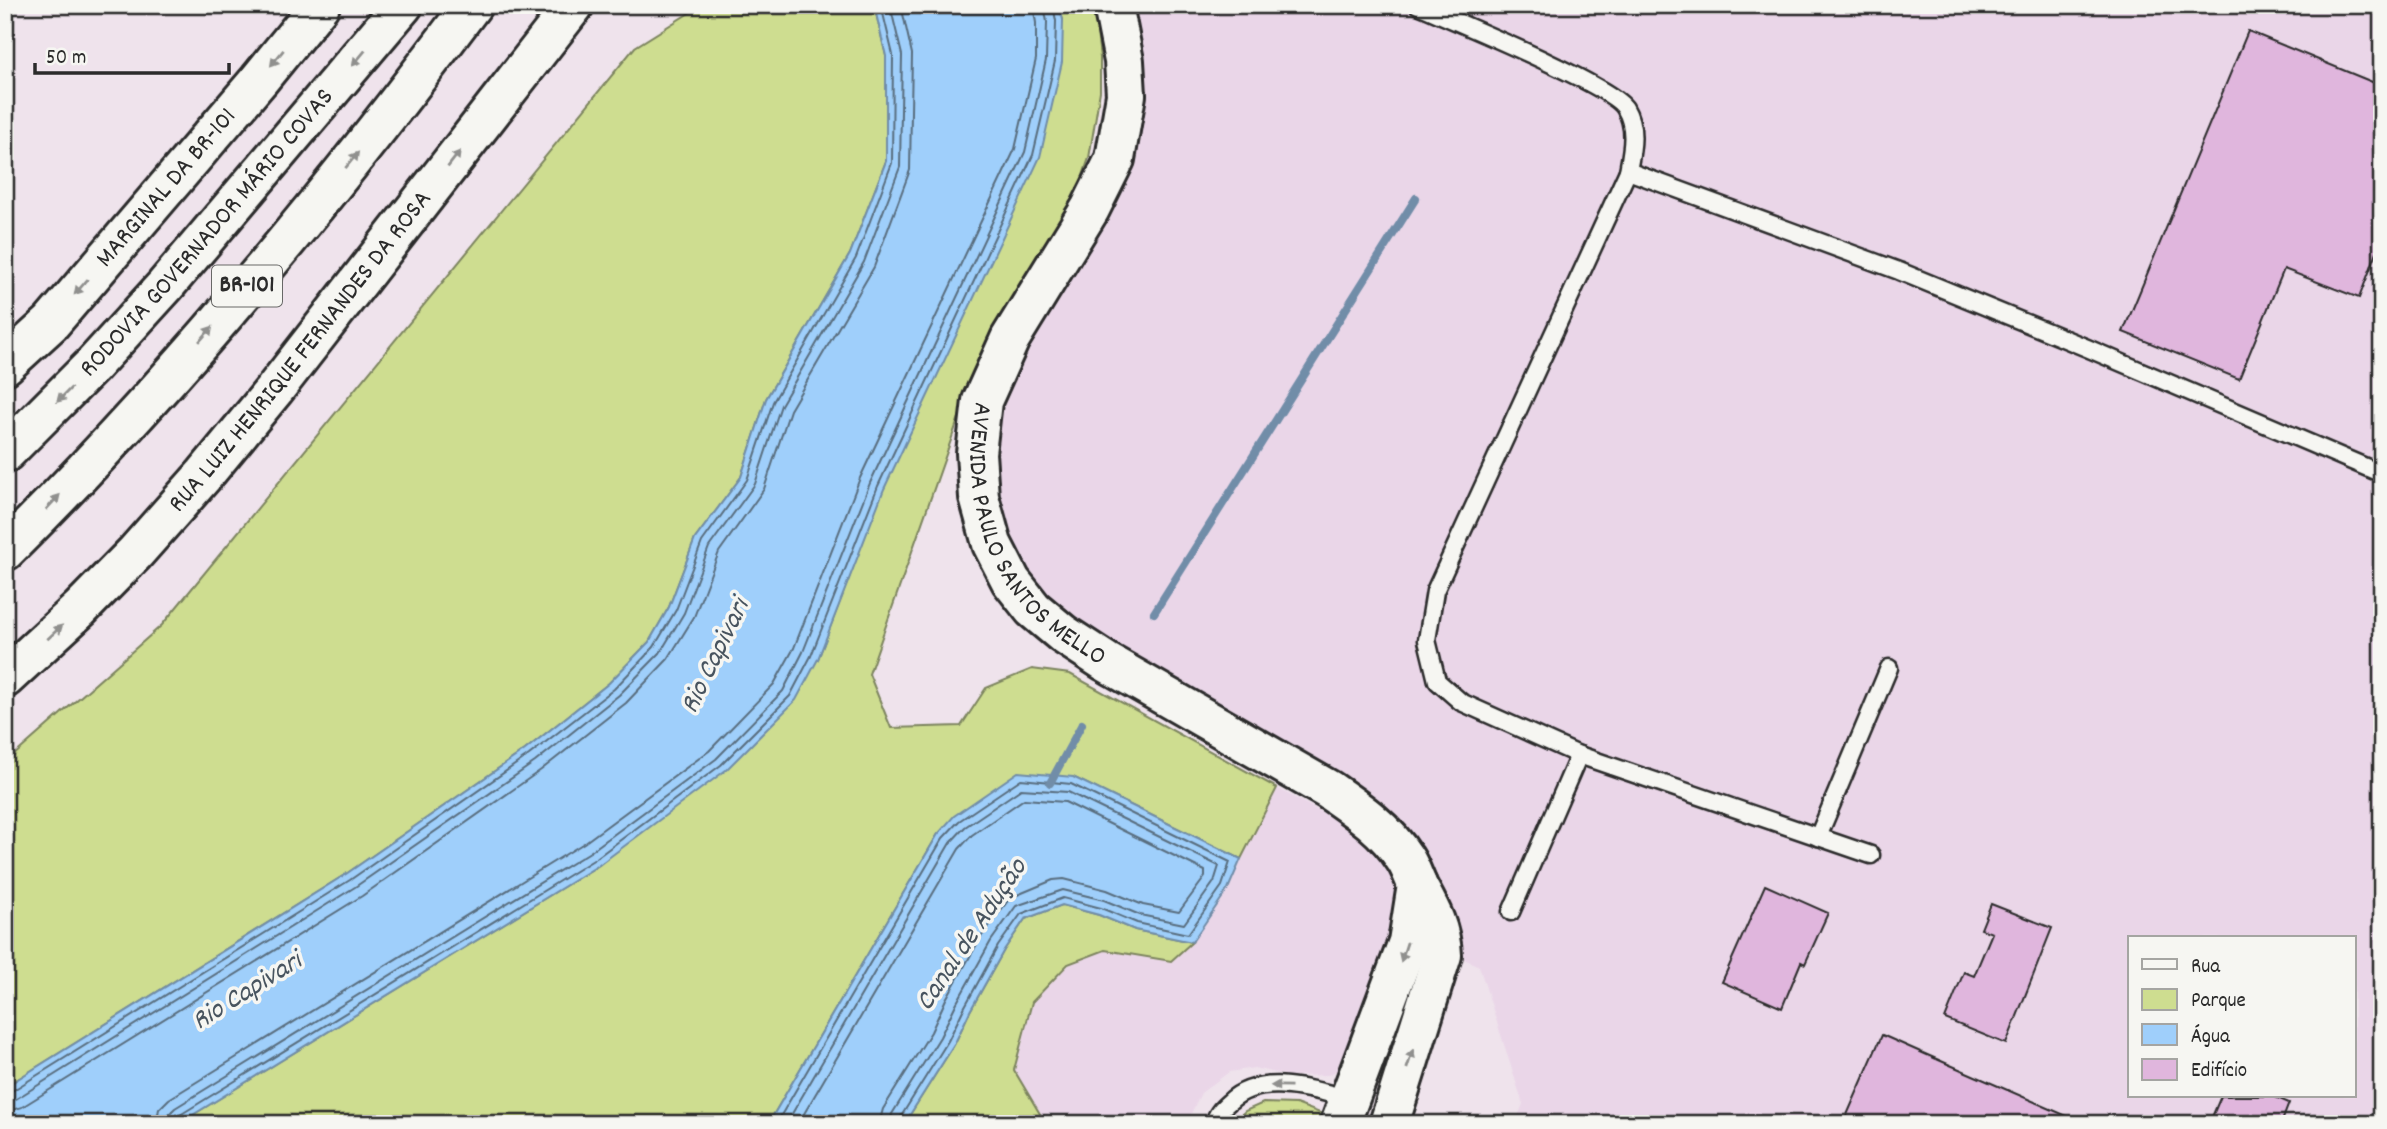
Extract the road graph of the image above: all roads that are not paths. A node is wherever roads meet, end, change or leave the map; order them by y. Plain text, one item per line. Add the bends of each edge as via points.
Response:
1 (320, 5) edge
2 (403, 5) edge
3 (472, 5) edge
4 (575, 5) edge
5 (1112, 5) edge
6 (1418, 5) edge
7 (1628, 171) junction
8 (5, 365) edge
9 (5, 453) edge
10 (2382, 474) edge
11 (5, 551) edge
12 (1889, 668) dead end
13 (5, 678) edge
14 (1579, 755) junction
15 (1818, 836) junction
16 (1871, 855) dead end
17 (1417, 885) junction
18 (1511, 912) dead end
19 (1344, 1111) edge
20 (1391, 1118) edge
21 (1214, 1124) edge

1 -> 8 main road, MARGINAL DA BR-101 via 51,323
2 -> 9 main road, RODOVIA GOVERNADOR MÁRIO COVAS / BR-101 via 156,296
11 -> 3 main road, BR-101 via 125,426 216,322 359,151
13 -> 4 main road, RUA LUIZ HENRIQUE FERNANDES DA ROSA via 135,553 205,474
5 - 17 main road, AVENIDA PAULO SANTOS MELLO via 1126,95 1115,159 1090,209 1010,339 982,401 976,453 979,497 992,544 1011,581 1033,609 1063,634 1362,813 1388,835
6 - 7 lane via 1593,84 1625,106 1634,138
7 - 10 lane via 1899,271
7 - 14 lane via 1435,592 1427,640 1437,681 1461,702
12 - 15 lane
14 - 15 lane
14 - 18 lane
15 - 16 lane
17 -> 19 main road via 1408,942
20 -> 17 main road, AVENIDA PAULO SANTOS MELLO via 1442,955 1435,918
19 - 20 main road
19 -> 21 lane via 1298,1087 1260,1086 1235,1096 1216,1115

